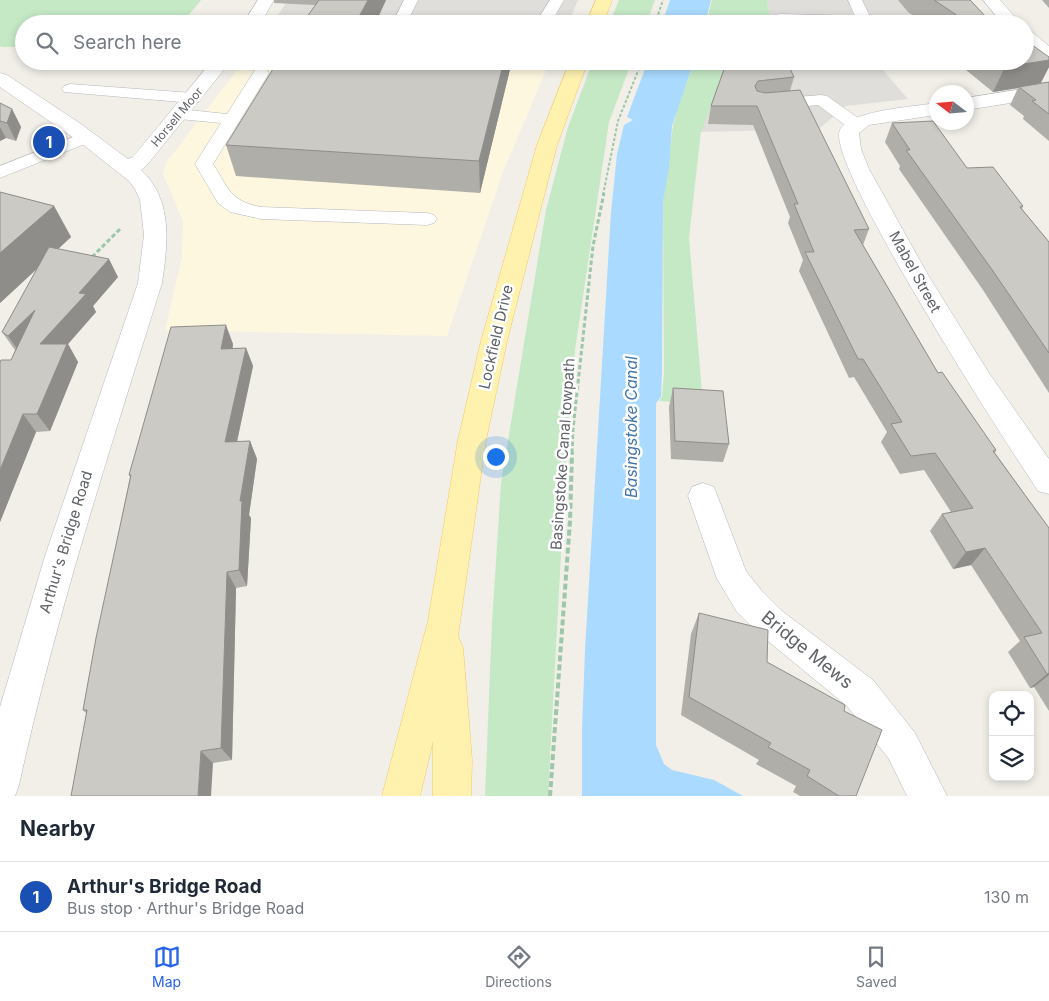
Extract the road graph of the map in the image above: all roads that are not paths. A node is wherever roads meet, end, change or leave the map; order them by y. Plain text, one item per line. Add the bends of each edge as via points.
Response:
1 (266, 0) edge
2 (411, 0) edge
3 (557, 0) edge
4 (604, 0) edge
5 (855, 0) edge
6 (991, 0) edge
7 (256, 15) edge
8 (404, 15) edge
9 (548, 15) edge
10 (598, 15) edge
11 (862, 15) edge
12 (1005, 15) edge
13 (1034, 42) edge
14 (1049, 55) edge
15 (215, 70) edge
16 (576, 70) edge
17 (261, 73) dead end
18 (0, 79) edge
19 (70, 89) dead end
20 (1049, 91) edge
21 (193, 98) junction
22 (974, 103) edge
23 (760, 105) edge
24 (929, 110) edge
25 (179, 114) junction
26 (231, 119) junction
27 (855, 124) junction
28 (86, 137) junction
29 (127, 168) junction
30 (0, 174) edge
31 (427, 219) dead end
32 (1049, 482) edge
33 (704, 496) dead end
34 (444, 621) junction
35 (0, 785) edge
36 (401, 796) edge
37 (452, 796) edge
38 (928, 796) edge

1 - 7 street
2 - 8 lane
3 - 9 lane
4 - 10 main road
5 - 11 lane
6 - 12 street
13 - 14 street
15 - 21 street, Horsell Moor
16 - 34 main road, Lockfield Drive via 547,145 494,341 472,440
17 - 26 lane
18 - 28 street, Arthur's Bridge Road
19 - 21 lane
20 - 22 street
21 - 25 street, Horsell Moor
23 - 27 lane via 821,100
24 - 27 street
25 - 26 lane
25 - 29 street, Horsell Moor via 140,161
26 - 31 lane via 204,164 226,199 237,208 261,213
27 - 32 street, Mabel Street via 849,133 854,158 902,251 970,367
28 - 29 street, Arthur's Bridge Road
28 - 30 lane
29 - 35 street, Arthur's Bridge Road via 145,188 155,216 150,283 59,565 17,710
33 - 38 street, Bridge Mews via 733,579 749,601 770,622 860,693 902,746
34 - 36 main road, Lockfield Drive
34 - 37 main road, Lockfield Drive via 453,760

